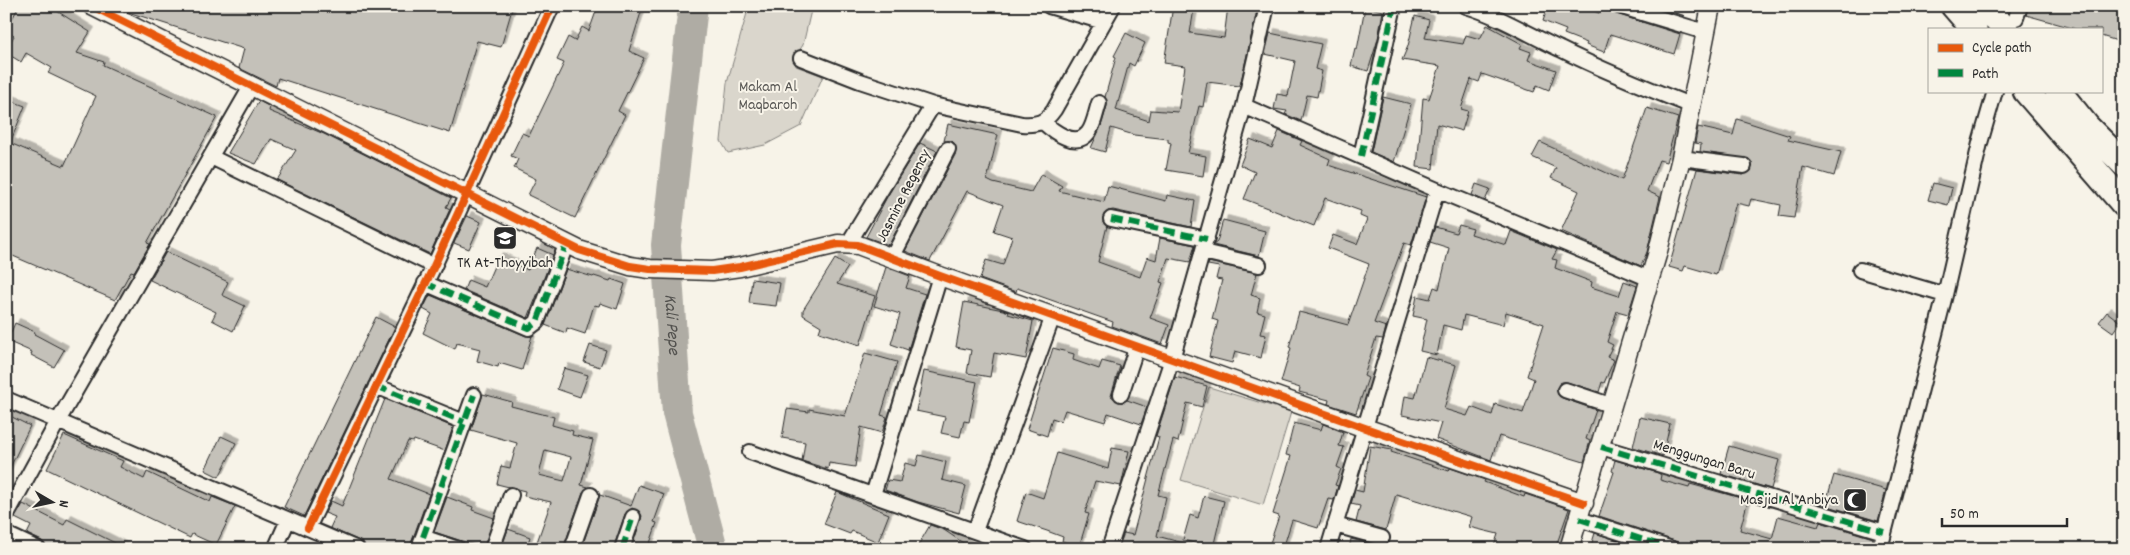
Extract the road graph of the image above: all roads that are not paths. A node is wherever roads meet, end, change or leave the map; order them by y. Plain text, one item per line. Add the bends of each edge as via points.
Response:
1 (92, 6) edge
2 (552, 6) edge
3 (1049, 6) edge
4 (1113, 6) edge
5 (1267, 6) edge
6 (1394, 6) edge
7 (1466, 6) edge
8 (1619, 6) edge
9 (1711, 6) edge
10 (1954, 6) edge
11 (1984, 6) edge
12 (2014, 18) edge
13 (1104, 22) junction
14 (1973, 28) edge
15 (1705, 32) junction
16 (801, 58) dead end
17 (252, 85) junction
18 (1995, 92) edge
19 (2027, 92) edge
20 (2059, 92) edge
21 (1099, 103) dead end
22 (1690, 104) junction
23 (933, 105) junction
24 (1244, 106) junction
25 (1043, 122) junction
26 (948, 149) dead end
27 (1361, 156) junction
28 (212, 157) junction
29 (1681, 158) junction
30 (2124, 164) edge
31 (1744, 166) dead end
32 (1437, 190) junction
33 (468, 193) junction
34 (2124, 204) edge
35 (1111, 219) dead end
36 (848, 244) junction
37 (566, 245) junction
38 (1205, 246) junction
39 (892, 258) junction
40 (1259, 265) dead end
41 (434, 266) junction
42 (1860, 270) dead end
43 (940, 276) junction
44 (1650, 279) junction
45 (425, 283) junction
46 (1945, 295) junction
47 (1053, 316) junction
48 (1137, 346) junction
49 (1172, 359) junction
50 (376, 386) junction
51 (1565, 390) dead end
52 (1121, 394) dead end
53 (474, 395) dead end
54 (6, 398) edge
55 (1613, 406) junction
56 (58, 421) junction
57 (464, 422) junction
58 (1365, 428) junction
59 (1601, 447) junction
60 (750, 452) dead end
61 (591, 494) dead end
62 (511, 495) dead end
63 (873, 495) junction
64 (1581, 511) junction
65 (6, 516) edge
66 (633, 517) dead end
67 (288, 520) junction
68 (1335, 525) junction
69 (308, 528) junction
70 (976, 531) junction
71 (1884, 532) junction
72 (6, 534) edge
73 (1382, 538) dead end
74 (421, 543) edge
75 (38, 549) edge
76 (275, 549) edge
77 (357, 549) edge
78 (458, 549) edge
79 (492, 549) edge
80 (572, 549) edge
81 (622, 549) edge
82 (1025, 549) edge
83 (1109, 549) edge
84 (1328, 549) edge
85 (1569, 549) edge
86 (1672, 549) edge
87 (1880, 549) edge

1 - 17 street
2 - 33 street
3 - 13 street
4 - 13 street
5 - 24 street
6 - 27 street
7 - 22 street via 1488,13 1632,83
8 - 15 street
9 - 15 street
10 - 14 highway
11 - 12 highway
13 - 25 street via 1054,110
15 - 22 street
16 - 23 street
17 - 28 street
17 - 33 street
18 - 46 street
19 - 34 highway
20 - 30 highway via 2087,127
21 - 25 street via 1090,132 1084,138 1067,138
22 - 29 street
23 - 25 street via 1022,124
23 - 36 street
24 - 27 street
24 - 38 street
26 - 39 street, Jasmine Regency
27 - 32 street
28 - 41 street
28 - 56 street
29 - 31 street
29 - 44 street
32 - 44 street
32 - 58 street
33 - 37 street
33 - 41 street
35 - 38 street
36 - 37 street via 712,271 650,269 609,260
36 - 39 street via 869,248
37 - 45 street via 537,322 529,328
38 - 40 street
38 - 49 street
39 - 43 street
41 - 45 street
42 - 46 street
43 - 47 street
43 - 63 street
44 - 55 street
45 - 50 street
46 - 71 street
47 - 48 street
47 - 70 street
48 - 49 street
48 - 52 street
49 - 58 street
49 - 83 street
50 - 57 street
50 - 69 street
51 - 55 street
53 - 57 street
54 - 56 street
55 - 59 street
56 - 65 street
56 - 67 street
57 - 74 street
58 - 64 street
58 - 68 street
59 - 64 street
59 - 71 street, Menggungan Baru
60 - 63 street
61 - 80 street
62 - 79 street
63 - 70 street
64 - 85 street
64 - 86 street
66 - 81 street
67 - 69 street
67 - 76 street
68 - 73 street
68 - 84 street
69 - 77 street
70 - 82 street
71 - 87 street
72 - 75 street
74 - 78 street

